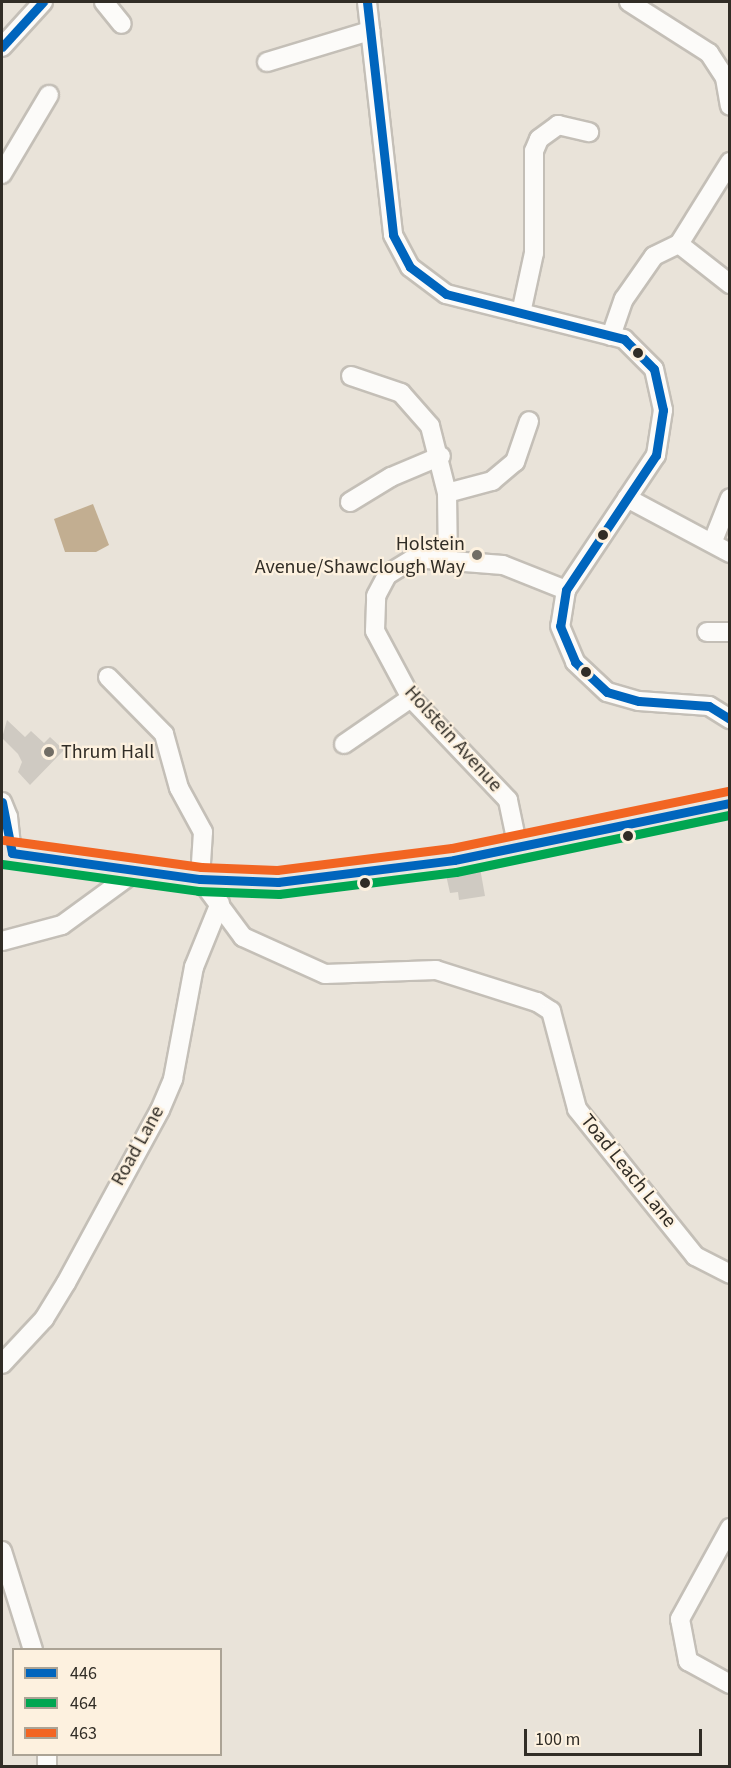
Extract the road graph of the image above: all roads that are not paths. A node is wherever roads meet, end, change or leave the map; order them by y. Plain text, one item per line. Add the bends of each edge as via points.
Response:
1 (43, 2) edge
2 (104, 2) edge
3 (367, 2) edge
4 (629, 2) edge
5 (122, 24) dead end
6 (370, 31) junction
7 (2, 47) edge
8 (267, 62) dead end
9 (729, 106) edge
10 (49, 108) dead end
11 (589, 132) dead end
12 (729, 162) edge
13 (2, 174) edge
14 (679, 244) junction
15 (729, 284) edge
16 (521, 313) junction
17 (611, 336) junction
18 (351, 376) dead end
19 (529, 421) dead end
20 (441, 456) junction
21 (447, 493) junction
22 (627, 498) junction
23 (729, 498) edge
24 (350, 502) dead end
25 (713, 541) junction
26 (729, 553) edge
27 (448, 561) junction
28 (566, 590) junction
29 (707, 632) dead end
30 (729, 632) edge
31 (108, 677) dead end
32 (411, 698) junction
33 (729, 719) edge
34 (344, 745) dead end
35 (2, 802) edge
36 (729, 803) edge
37 (518, 848) junction
38 (7, 853) edge
39 (136, 871) junction
40 (200, 879) junction
41 (220, 903) junction
42 (2, 941) edge
43 (729, 1274) edge
44 (2, 1364) edge
45 (729, 1528) edge
46 (2, 1551) edge
47 (32, 1648) edge
48 (729, 1684) edge

1 - 7 street
2 - 5 street
3 - 6 street
4 - 9 street via 709,53 725,78
6 - 8 street
6 - 16 street via 393,235 410,267 446,294
10 - 13 street
11 - 16 street via 558,125 539,139 534,151 534,253
12 - 14 street
14 - 15 street
14 - 17 street via 654,256 624,299
16 - 17 street
17 - 22 street via 624,339 654,369 663,410 656,455
18 - 20 street via 400,393 430,426
19 - 21 street via 515,462 492,481
20 - 21 street
20 - 24 street via 391,477
21 - 27 street
22 - 25 street via 682,531
22 - 28 street
23 - 25 street
25 - 26 street
27 - 28 street, Holstein Avenue via 503,565
27 - 32 street, Holstein Avenue via 414,558 387,575 376,596 375,632
28 - 33 street via 560,626 575,662 607,692 639,701 709,706
29 - 30 street
31 - 40 street via 164,734 180,788 203,832
32 - 34 street
32 - 37 street, Holstein Avenue via 508,800
35 - 38 street via 8,817
36 - 37 main road
37 - 40 main road via 278,882
38 - 39 main road
39 - 40 main road
39 - 42 street via 62,925
40 - 41 street, Toad Leach Lane
41 - 43 street, Toad Leach Lane via 243,937 325,974 436,970 548,1009 555,1018 577,1109 695,1256
41 - 44 street, Road Lane via 194,967 173,1079 160,1110 44,1319
45 - 48 street via 680,1620 688,1660
46 - 47 street

